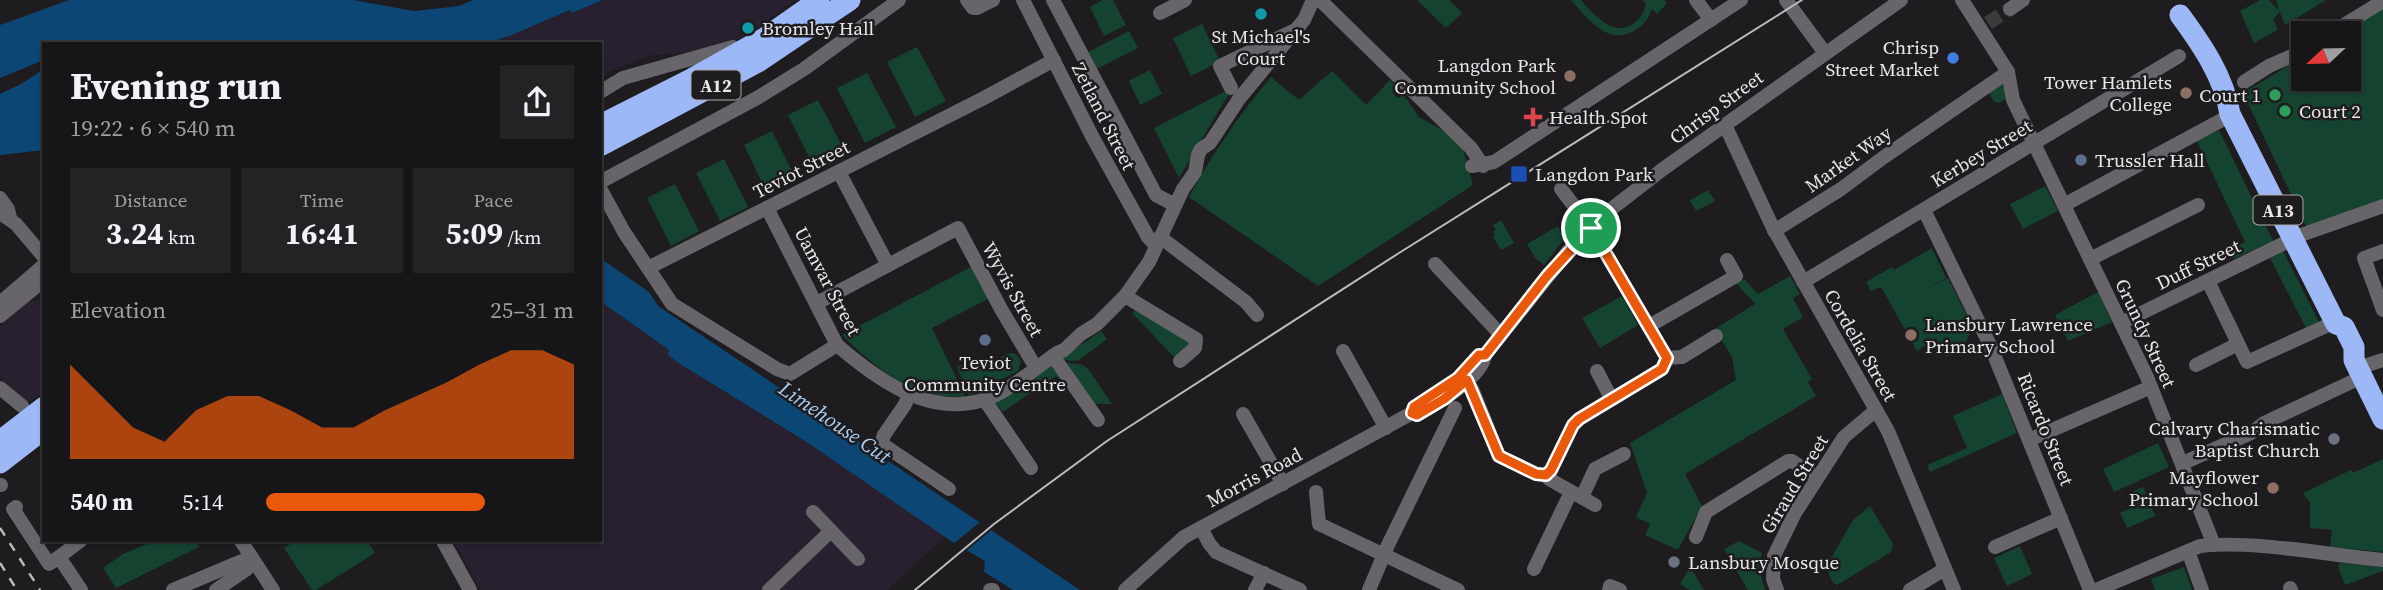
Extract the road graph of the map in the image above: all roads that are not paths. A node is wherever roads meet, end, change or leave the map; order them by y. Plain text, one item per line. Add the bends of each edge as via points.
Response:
1 (819, 0) edge
2 (850, 0) edge
3 (899, 0) edge
4 (993, 0) edge
5 (1023, 0) edge
6 (1053, 0) edge
7 (1185, 0) edge
8 (1313, 0) edge
9 (1320, 0) edge
10 (1696, 0) edge
11 (1741, 0) edge
12 (1786, 0) edge
13 (1901, 0) edge
14 (1962, 0) edge
15 (2023, 0) edge
16 (2383, 1) edge
17 (972, 4) edge
18 (2176, 8) edge
19 (2010, 9) tunnel mouth
20 (1160, 13) dead end
21 (1711, 20) junction
22 (2350, 21) edge
23 (1297, 28) junction
24 (763, 39) junction
25 (733, 47) joint
26 (1252, 50) junction
27 (1825, 53) junction
28 (2179, 56) dead end
29 (2291, 56) edge
30 (1054, 60) junction
31 (1268, 65) junction
32 (2008, 72) junction
33 (2244, 82) dead end
34 (1231, 88) dead end
35 (602, 91) edge
36 (2230, 115) junction
37 (602, 124) edge
38 (1725, 125) junction
39 (2033, 143) junction
40 (602, 145) edge
41 (839, 172) junction
42 (602, 181) edge
43 (1561, 189) dead end
44 (602, 192) edge
45 (0, 198) edge
46 (1175, 205) junction
47 (2064, 205) junction
48 (2198, 205) dead end
49 (2383, 206) edge
50 (767, 208) junction
51 (1924, 210) junction
52 (5, 216) edge
53 (1591, 228) junction
54 (1774, 231) junction
55 (2292, 239) junction
56 (1158, 242) junction
57 (2383, 251) edge
58 (42, 255) edge
59 (2090, 259) junction
60 (1727, 260) dead end
61 (1435, 264) dead end
62 (888, 265) junction
63 (42, 267) edge
64 (648, 268) junction
65 (42, 281) edge
66 (2208, 281) junction
67 (1803, 282) junction
68 (1125, 296) junction
69 (817, 303) junction
70 (1, 309) edge
71 (2383, 310) edge
72 (1257, 315) dead end
73 (2121, 323) junction
74 (2335, 323) junction
75 (1649, 326) junction
76 (1501, 335) junction
77 (1716, 336) dead end
78 (2238, 344) junction
79 (837, 345) junction
80 (1343, 351) dead end
81 (1053, 356) junction
82 (1667, 358) junction
83 (2383, 360) edge
84 (1180, 361) dead end
85 (2196, 365) dead end
86 (1036, 368) junction
87 (2358, 369) junction
88 (1597, 372) dead end
89 (1465, 377) junction
90 (2151, 387) junction
91 (0, 388) edge
92 (1451, 388) joint
93 (909, 396) junction
94 (1611, 398) junction
95 (984, 399) junction
96 (0, 400) edge
97 (1455, 408) dead end
98 (42, 409) edge
99 (1876, 410) junction
100 (1243, 414) dead end
101 (2383, 419) edge
102 (1098, 420) dead end
103 (1386, 428) junction
104 (42, 431) edge
105 (2029, 440) junction
106 (0, 441) edge
107 (1624, 454) dead end
108 (0, 463) edge
109 (2183, 463) junction
110 (1031, 468) dead end
111 (1542, 475) junction
112 (1817, 478) junction
113 (1283, 484) junction
114 (949, 489) dead end
115 (1316, 492) dead end
116 (1576, 495) junction
117 (1595, 505) dead end
118 (16, 507) dead end
119 (813, 512) dead end
120 (2061, 517) junction
121 (1201, 527) junction
122 (831, 531) junction
123 (1696, 537) dead end
124 (242, 542) edge
125 (444, 542) edge
126 (76, 544) edge
127 (2214, 545) junction
128 (1995, 548) dead end
129 (2188, 551) junction
130 (1384, 556) junction
131 (59, 557) junction
132 (858, 559) dead end
133 (2383, 560) edge
134 (1534, 569) dead end
135 (1945, 569) junction
136 (1264, 573) junction
137 (81, 590) edge
138 (173, 590) edge
139 (216, 590) edge
140 (273, 590) edge
141 (470, 590) edge
142 (769, 590) edge
143 (1125, 590) edge
144 (1255, 590) edge
145 (1300, 590) edge
146 (1369, 590) edge
147 (1458, 590) edge
148 (1777, 590) edge
149 (1910, 590) edge
150 (1954, 590) edge
151 (2090, 590) edge
152 (2096, 590) edge
153 (2202, 590) edge

1 - 24 highway, A12
2 - 40 highway, A12 via 758,62
3 - 42 street via 757,98
4 - 17 street
5 - 30 street, Zetland Street
6 - 46 street, Zetland Street via 1156,195
7 - 20 street
8 - 23 street, Uamvar Street
9 - 21 street via 1404,88 1471,148 1477,166 1494,162
10 - 21 street
11 - 21 street
12 - 27 street
13 - 27 street, Chrisp Street
14 - 32 street, Grundy Street via 1984,26
15 - 19 street
16 - 22 street
18 - 36 highway, A13 via 2192,54 2217,103
23 - 26 street
23 - 31 street, Uamvar Street
24 - 25 highway
24 - 37 highway, A12
25 - 35 street via 623,78
26 - 31 street
26 - 34 street via 1220,66
27 - 38 street, Chrisp Street
28 - 39 street, Kerbey Street
29 - 33 street
30 - 41 street, Teviot Street
30 - 56 street, Zetland Street via 1148,237
31 - 46 street, Uamvar Street via 1201,149 1195,172
32 - 39 street, Grundy Street via 2014,100
32 - 54 street, Market Way
36 - 47 street
36 - 55 highway, A13
38 - 53 street, Chrisp Street via 1637,188
38 - 54 street, Cordelia Street
39 - 47 street, Grundy Street
39 - 51 street, Kerbey Street
41 - 50 street, Teviot Street
41 - 62 street
43 - 53 street
44 - 64 street
45 - 52 street via 8,208
46 - 56 street, Uamvar Street
47 - 59 street, Grundy Street
48 - 59 street
49 - 55 street, Duff Street
50 - 64 street, Teviot Street
50 - 69 street, Uamvar Street
51 - 67 street, Kerbey Street
51 - 105 street, Ricardo Street via 1990,345
52 - 58 street
53 - 75 street
53 - 76 street, Chrisp Street
54 - 67 street, Cordelia Street
55 - 66 street, Duff Street
55 - 74 highway, A13
56 - 68 street, Uamvar Street
56 - 72 street, Zetland Street via 1237,295
57 - 71 street via 2364,258
59 - 73 street, Grundy Street
60 - 75 street via 1736,276
61 - 76 street
62 - 69 street
62 - 86 street, Wyvis Street via 958,228
63 - 70 street
64 - 79 street via 672,304 777,369 790,374
65 - 70 street
66 - 73 street, Duff Street
66 - 78 street
67 - 99 street, Cordelia Street
68 - 81 street, Uamvar Street via 1097,324
68 - 84 street via 1196,339 1195,348
69 - 79 street, Uamvar Street
73 - 90 street, Grundy Street
74 - 78 street via 2247,362
74 - 87 highway, A13 via 2332,333 2342,353
75 - 82 street
76 - 89 street, Chrisp Street via 1484,361
77 - 82 street via 1682,357
78 - 85 street
79 - 93 street, Uamvar Street
80 - 103 street
81 - 86 street, Uamvar Street
81 - 102 street
82 - 94 street via 1662,369
83 - 87 street
86 - 95 street, Uamvar Street
87 - 101 highway, A13
87 - 109 street via 2251,433
88 - 94 street
89 - 92 street, Chrisp Street
89 - 111 street via 1499,456
90 - 105 street
90 - 109 street, Grundy Street
91 - 96 street via 18,409
92 - 103 street, Morris Road
93 - 95 street, Uamvar Street via 935,403
93 - 114 street via 882,441
94 - 111 street via 1573,425 1551,470
95 - 110 street
97 - 130 street
98 - 106 highway
99 - 112 street, Giraud Street via 1844,437
99 - 135 street, Cordelia Street
100 - 113 street
103 - 113 street, Morris Road
104 - 108 highway
105 - 120 street, Ricardo Street
107 - 116 street via 1595,470
109 - 127 street, Grundy Street
111 - 116 street
112 - 123 street via 1788,461 1706,512
112 - 148 street, Giraud Street via 1773,556
113 - 121 street, Morris Road
115 - 130 street via 1319,524
116 - 117 street
116 - 134 street
118 - 131 street via 13,509 49,564
119 - 122 street
120 - 128 street
120 - 151 street, Ricardo Street
121 - 136 street via 1216,552
121 - 143 street, Morris Road via 1177,542
122 - 132 street
122 - 142 street
124 - 140 street
125 - 141 street
126 - 131 street
127 - 129 street
127 - 133 street
129 - 152 street
129 - 153 street
130 - 146 street
130 - 147 street
131 - 137 street
135 - 149 street
135 - 150 street, Cordelia Street
136 - 144 street
136 - 145 street
138 - 139 street via 245,565

